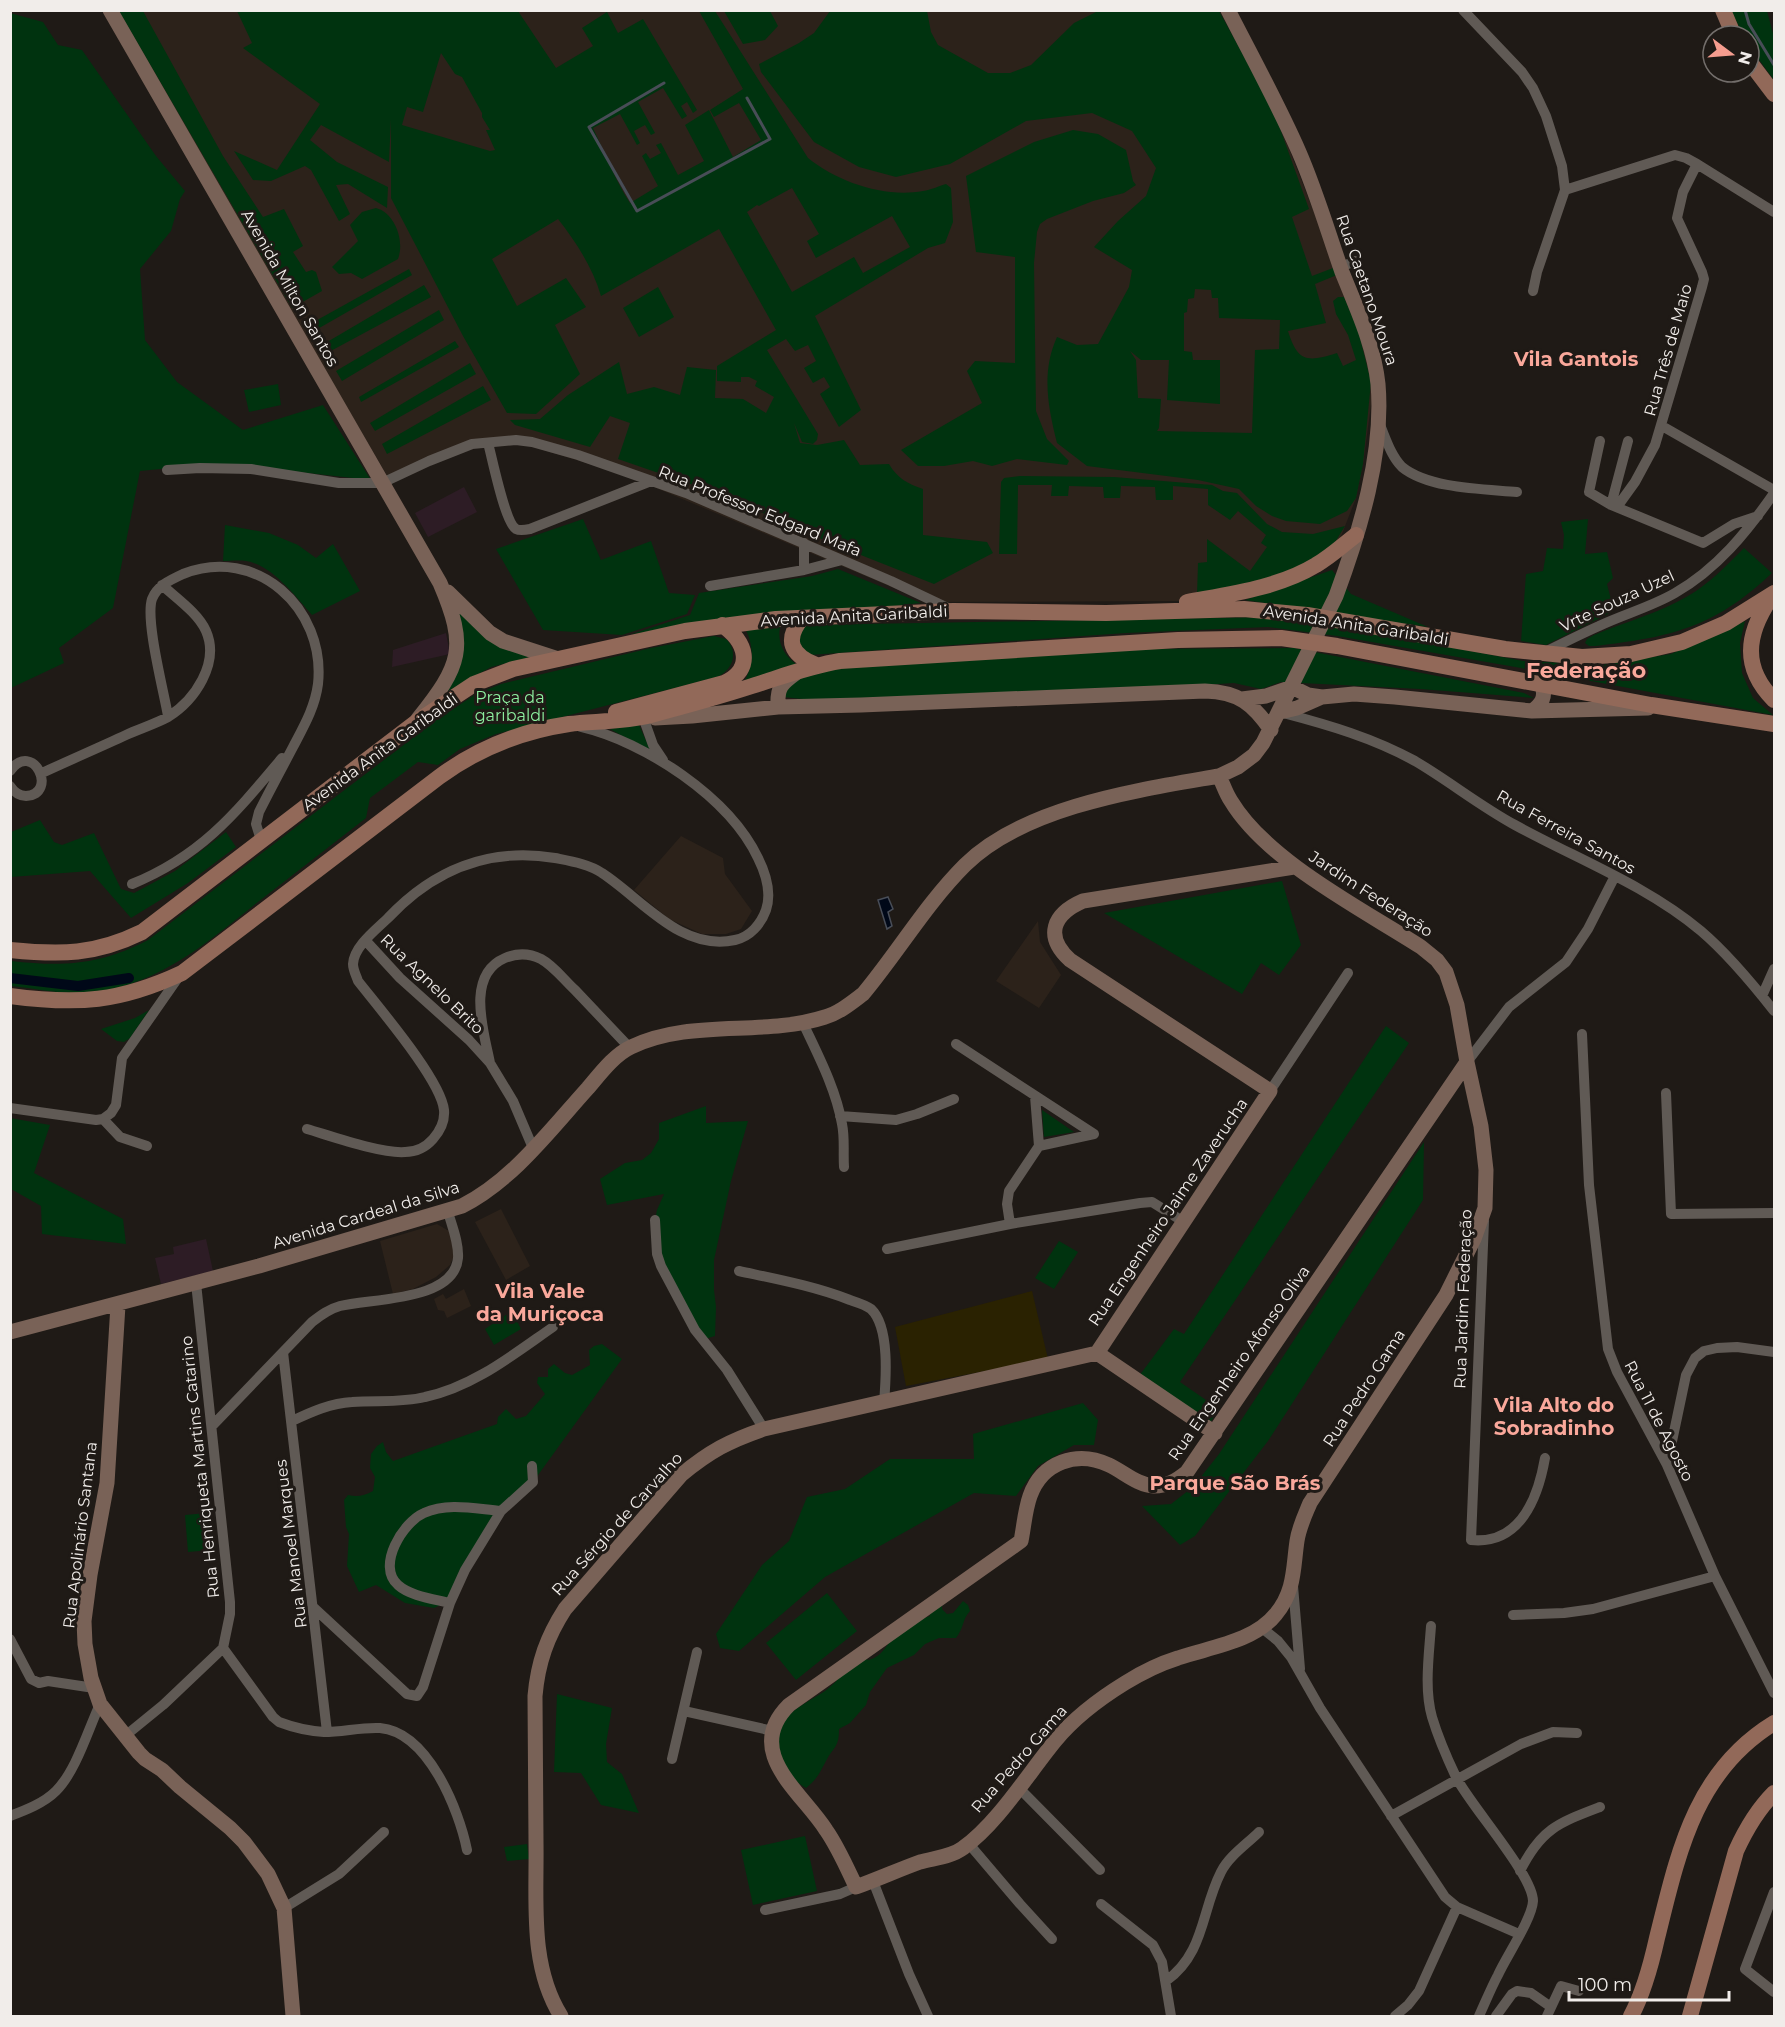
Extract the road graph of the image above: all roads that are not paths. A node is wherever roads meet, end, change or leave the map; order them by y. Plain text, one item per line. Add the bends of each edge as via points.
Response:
1 (110, 10) edge
2 (1228, 10) edge
3 (1463, 10) edge
4 (1723, 10) edge
5 (1729, 24) edge
6 (1761, 77) edge
7 (1774, 94) edge
8 (1696, 164) junction
9 (1565, 189) junction
10 (1774, 212) edge
11 (1533, 291) dead end
12 (1378, 419) junction
13 (1662, 426) junction
14 (1600, 441) dead end
15 (1628, 441) dead end
16 (488, 442) junction
17 (167, 470) dead end
18 (651, 482) junction
19 (382, 483) junction
20 (1774, 491) edge
21 (1517, 492) dead end
22 (1614, 506) junction
23 (1759, 516) junction
24 (1356, 535) junction
25 (804, 543) junction
26 (842, 560) junction
27 (804, 570) junction
28 (440, 584) junction
29 (162, 585) junction
30 (710, 586) dead end
31 (1774, 593) edge
32 (952, 611) junction
33 (1140, 611) junction
34 (802, 618) junction
35 (722, 625) junction
36 (1542, 654) junction
37 (558, 659) junction
38 (809, 667) junction
39 (1293, 685) junction
40 (1542, 685) junction
41 (1322, 697) junction
42 (1242, 699) junction
43 (1774, 700) edge
44 (778, 706) junction
45 (1665, 707) junction
46 (1532, 711) junction
47 (1280, 712) junction
48 (168, 716) junction
49 (643, 717) junction
50 (415, 723) junction
51 (568, 724) junction
52 (1774, 724) edge
53 (1271, 730) junction
54 (296, 742) junction
55 (667, 765) junction
56 (10, 771) edge
57 (42, 773) junction
58 (1219, 776) junction
59 (10, 786) edge
60 (261, 840) junction
61 (1294, 867) junction
62 (1615, 876) junction
63 (132, 884) dead end
64 (366, 941) junction
65 (10, 950) edge
66 (1774, 969) edge
67 (182, 973) junction
68 (1348, 973) dead end
69 (10, 996) edge
70 (1762, 996) junction
71 (1774, 1011) edge
72 (803, 1023) junction
73 (1582, 1034) dead end
74 (956, 1044) dead end
75 (629, 1047) junction
76 (1467, 1062) junction
77 (490, 1063) junction
78 (1270, 1091) junction
79 (1666, 1093) dead end
80 (1035, 1096) junction
81 (954, 1098) dead end
82 (10, 1108) edge
83 (840, 1116) junction
84 (103, 1119) junction
85 (307, 1129) dead end
86 (147, 1146) dead end
87 (1039, 1146) junction
88 (533, 1148) junction
89 (844, 1167) dead end
90 (1485, 1208) junction
91 (448, 1212) junction
92 (1774, 1213) edge
93 (655, 1220) dead end
94 (1184, 1222) junction
95 (1010, 1224) junction
96 (887, 1249) dead end
97 (739, 1271) dead end
98 (196, 1283) junction
99 (118, 1305) junction
100 (553, 1327) dead end
101 (10, 1332) edge
102 (1774, 1352) edge
103 (283, 1353) junction
104 (1097, 1353) junction
105 (884, 1403) junction
106 (292, 1421) junction
107 (212, 1426) junction
108 (764, 1429) junction
109 (1215, 1433) junction
110 (1545, 1458) dead end
111 (1667, 1465) junction
112 (532, 1466) dead end
113 (501, 1511) junction
114 (1715, 1576) junction
115 (1292, 1582) junction
116 (450, 1602) junction
117 (313, 1606) junction
118 (1513, 1615) dead end
119 (1431, 1626) dead end
120 (1262, 1628) junction
121 (10, 1639) edge
122 (223, 1648) junction
123 (697, 1652) dead end
124 (1300, 1672) junction
125 (94, 1688) junction
126 (1774, 1693) edge
127 (100, 1704) junction
128 (684, 1711) junction
129 (1774, 1723) edge
130 (772, 1731) junction
131 (327, 1732) junction
132 (1577, 1733) dead end
133 (125, 1736) junction
134 (672, 1759) dead end
135 (1457, 1779) junction
136 (1018, 1787) junction
137 (1774, 1793) edge
138 (1600, 1807) dead end
139 (10, 1816) edge
140 (1390, 1816) junction
141 (384, 1832) dead end
142 (1259, 1832) dead end
143 (969, 1844) junction
144 (467, 1850) dead end
145 (1100, 1870) dead end
146 (1520, 1871) junction
147 (873, 1881) junction
148 (856, 1887) junction
149 (1774, 1893) edge
150 (1101, 1905) dead end
151 (1457, 1907) junction
152 (284, 1908) junction
153 (765, 1910) dead end
154 (1519, 1934) junction
155 (1052, 1939) dead end
156 (1166, 1982) junction
157 (1579, 1991) dead end
158 (1774, 1992) edge
159 (1549, 2012) edge
160 (924, 2015) edge
161 (293, 2016) edge
162 (561, 2016) edge
163 (1171, 2016) edge
164 (1395, 2016) edge
165 (1479, 2016) edge
166 (1496, 2016) edge
167 (1631, 2016) edge
168 (1690, 2016) edge

1 - 19 street, Avenida Milton Santos
2 - 12 street, Rua Caetano Moura via 1299,151 1348,264 1375,364
3 - 9 street via 1533,88 1555,141
4 - 5 main road
6 - 7 main road
8 - 9 street via 1675,155
8 - 10 street
8 - 13 street, Rua Três de Maio via 1677,218 1704,279
9 - 11 street
12 - 21 street via 1393,455 1412,473 1448,484
12 - 24 street, Rua Caetano Moura via 1371,477
13 - 20 street
13 - 22 street, Rua Três de Maio via 1648,458
14 - 22 street via 1589,492
15 - 22 street
16 - 18 street, Rua Professor Edgard Mafa via 532,442
16 - 18 street via 506,512 518,530 530,529
16 - 19 street, Rua Professor Edgard Mafa via 457,449
17 - 19 street via 251,469 339,483
18 - 25 street, Rua Professor Edgard Mafa
19 - 28 street, Avenida Milton Santos
20 - 23 street, Vrte Souza Uzel
22 - 23 street via 1703,543 1734,524
23 - 36 street, Vrte Souza Uzel via 1730,550 1677,592
24 - 33 main road via 1297,575 1228,595
24 - 39 street, Rua Caetano Moura via 1336,596
25 - 26 street, Rua Professor Edgard Mafa
25 - 27 street
26 - 27 street
26 - 32 street, Rua Professor Edgard Mafa
27 - 30 street
28 - 37 street, Avenida Milton Santos via 490,633
28 - 50 street, Avenida Milton Santos via 452,610 458,644 447,679
29 - 48 street via 155,592 150,610
29 - 48 street via 197,618 210,642 206,672 200,683
29 - 54 street via 195,570 231,567 251,572 285,592 308,624 318,663 314,704
31 - 36 main road, Avenida Anita Garibaldi via 1703,634 1656,649 1598,656
31 - 43 main road, Avenida Anita Garibaldi via 1760,614 1750,646 1757,677
32 - 33 main road, Avenida Anita Garibaldi
32 - 34 main road, Avenida Anita Garibaldi
33 - 36 main road, Avenida Anita Garibaldi via 1278,612
34 - 35 main road, Avenida Anita Garibaldi
34 - 38 main road via 795,626 792,645
35 - 37 main road, Avenida Anita Garibaldi
35 - 51 main road via 737,637 744,656 740,671 731,680
37 - 50 main road, Avenida Anita Garibaldi via 513,669 474,684
38 - 40 main road, Avenida Anita Garibaldi via 840,661 1262,637 1337,646
38 - 44 street via 779,687
38 - 49 main road, Avenida Anita Garibaldi
39 - 41 street, Avenida Anita Garibaldi via 1308,695
39 - 42 street, Avenida Anita Garibaldi via 1266,696
39 - 47 street, Avenida Cardeal da Silva
40 - 45 main road, Avenida Anita Garibaldi
40 - 46 street via 1542,702
41 - 46 street, Avenida Anita Garibaldi via 1367,695
41 - 47 street, Avenida Anita Garibaldi
42 - 44 street, Avenida Anita Garibaldi via 1205,691
42 - 53 street, Avenida Anita Garibaldi
44 - 49 street, Avenida Anita Garibaldi
45 - 46 street, Avenida Anita Garibaldi
45 - 52 main road, Avenida Anita Garibaldi
47 - 53 street, Avenida Cardeal da Silva
47 - 62 street, Rua Ferreira Santos via 1389,748 1513,824
48 - 57 street
49 - 51 main road, Avenida Anita Garibaldi
49 - 55 street, Rua Agnelo Brito via 653,745
50 - 60 main road, Avenida Anita Garibaldi
51 - 55 street, Rua Agnelo Brito via 612,737
51 - 67 main road, Avenida Anita Garibaldi via 512,739 467,758
53 - 58 street, Avenida Cardeal da Silva via 1254,755
54 - 60 street via 259,812 256,824
54 - 63 street via 222,828 179,861
55 - 64 street, Rua Agnelo Brito via 728,813 763,866 768,900 748,936 721,942 689,935 674,928 600,871 564,860 522,854 477,861 434,879 414,892
56 - 57 street via 16,764 31,762
57 - 59 street via 40,788 35,793 20,795
58 - 61 street, Jardim Federação via 1231,802 1251,827
58 - 72 street, Avenida Cardeal da Silva via 1095,801 1059,812 990,845 950,882 863,994 826,1017
60 - 65 main road, Avenida Anita Garibaldi via 160,920 124,941 66,953
61 - 76 street, Jardim Federação via 1437,960 1453,988
61 - 78 street via 1083,901 1062,913 1054,933 1061,952 1070,960
62 - 70 street, Rua Ferreira Santos via 1658,900 1700,931
62 - 76 street via 1566,962 1509,1007
64 - 77 street, Rua Agnelo Brito
64 - 85 street via 356,953 353,967 358,981 437,1090 444,1112 441,1128 423,1148 404,1152
66 - 70 street
67 - 69 main road, Avenida Anita Garibaldi via 144,990 104,999 73,1002
67 - 84 street via 122,1058 116,1105
68 - 78 street, Rua Engenheiro Jaime Zaverucha
70 - 71 street, Rua Ferreira Santos
72 - 75 street, Avenida Cardeal da Silva via 681,1033
72 - 83 street
73 - 111 street, Rua 11 de Agosto via 1589,1185 1608,1349
74 - 80 street
75 - 77 street via 553,967 530,955 516,954 492,967 481,992 480,1010
75 - 88 street, Avenida Cardeal da Silva
76 - 90 street, Rua Jardim Federação via 1481,1126
76 - 109 street, Rua Engenheiro Afonso Oliva
77 - 88 street, Rua Agnelo Brito via 513,1101
78 - 94 street, Rua Engenheiro Jaime Zaverucha
79 - 92 street via 1671,1214
80 - 87 street
80 - 87 street via 1094,1134
81 - 83 street via 896,1120
82 - 84 street
83 - 89 street
84 - 86 street via 120,1137
87 - 95 street via 1009,1191 1006,1204
88 - 91 street, Avenida Cardeal da Silva via 489,1191
90 - 110 street, Rua Jardim Federação via 1471,1540 1492,1539 1521,1520 1535,1496
90 - 115 street, Rua Pedro Gama via 1446,1295 1310,1503 1299,1530
91 - 98 street, Avenida Cardeal da Silva
91 - 103 street via 458,1258 448,1277 415,1295 351,1303 324,1312
93 - 108 street via 661,1266 695,1330 727,1370
94 - 95 street via 1152,1202
94 - 104 street, Rua Engenheiro Jaime Zaverucha
95 - 96 street
97 - 105 street via 812,1287 871,1310 885,1349
98 - 99 street, Avenida Cardeal da Silva
98 - 107 street, Rua Henriqueta Martins Catarino
99 - 101 street, Avenida Cardeal da Silva
99 - 125 street, Rua Apolinário Santana via 107,1483 84,1621
100 - 106 street via 446,1392 410,1400 335,1404
102 - 111 street via 1717,1348 1695,1358 1686,1375
103 - 106 street, Rua Manoel Marques
103 - 107 street
104 - 105 street, Rua Sérgio de Carvalho
104 - 109 street, Rua Engenheiro Jaime Zaverucha
105 - 108 street, Rua Sérgio de Carvalho
106 - 117 street, Rua Manoel Marques
107 - 122 street, Rua Henriqueta Martins Catarino via 230,1602
108 - 162 street, Rua Sérgio de Carvalho via 723,1444 681,1475 566,1609 540,1659 535,1696 537,1931 542,1972
109 - 130 street, Rua Engenheiro Afonso Oliva via 1187,1472 1165,1485 1144,1484 1099,1460 1075,1458 1057,1464 1038,1480 1031,1494 1021,1541 789,1705
111 - 114 street, Rua 11 de Agosto
112 - 113 street via 533,1482
113 - 116 street
113 - 116 street via 436,1509 414,1518 402,1532 390,1564 395,1582 411,1592
114 - 118 street via 1593,1609
114 - 126 street, Rua 11 de Agosto
115 - 120 street, Rua Pedro Gama via 1282,1606
115 - 124 street
116 - 117 street via 417,1696 407,1694
117 - 131 street, Rua Manoel Marques
119 - 135 street via 1432,1716
120 - 124 street via 1285,1648
120 - 136 street, Rua Pedro Gama via 1164,1663 1124,1684 1068,1726
121 - 125 street via 31,1679
122 - 131 street via 276,1720
122 - 133 street
123 - 128 street
124 - 140 street
125 - 127 street, Rua Apolinário Santana
127 - 133 street, Rua Apolinário Santana
127 - 139 street via 62,1784 48,1797
128 - 130 street
128 - 134 street
129 - 167 main road via 1731,1759 1696,1810 1678,1857 1645,1984
130 - 148 street via 772,1748 782,1774 826,1830
131 - 144 street via 369,1728 394,1731 414,1744 450,1799
132 - 135 street via 1553,1732 1537,1737
133 - 152 street, Rua Apolinário Santana via 145,1759 244,1842 268,1874
135 - 140 street
135 - 146 street
136 - 143 street, Rua Pedro Gama
136 - 145 street
137 - 168 main road via 1746,1829 1736,1851
138 - 146 street via 1548,1831
140 - 151 street via 1444,1897
141 - 152 street via 339,1874
142 - 156 street via 1224,1868 1191,1956
143 - 147 street, Rua Pedro Gama via 952,1854
143 - 155 street
146 - 154 street via 1533,1898
147 - 148 street, Rua Pedro Gama
147 - 160 street
148 - 153 street, Rua Pedro Gama
149 - 158 street via 1745,1969
150 - 156 street via 1153,1945
151 - 154 street
151 - 164 street via 1419,1990
152 - 161 street, Rua Apolinário Santana
154 - 165 street
156 - 163 street
157 - 159 street via 1561,1986
159 - 166 street via 1531,1993 1517,1991

